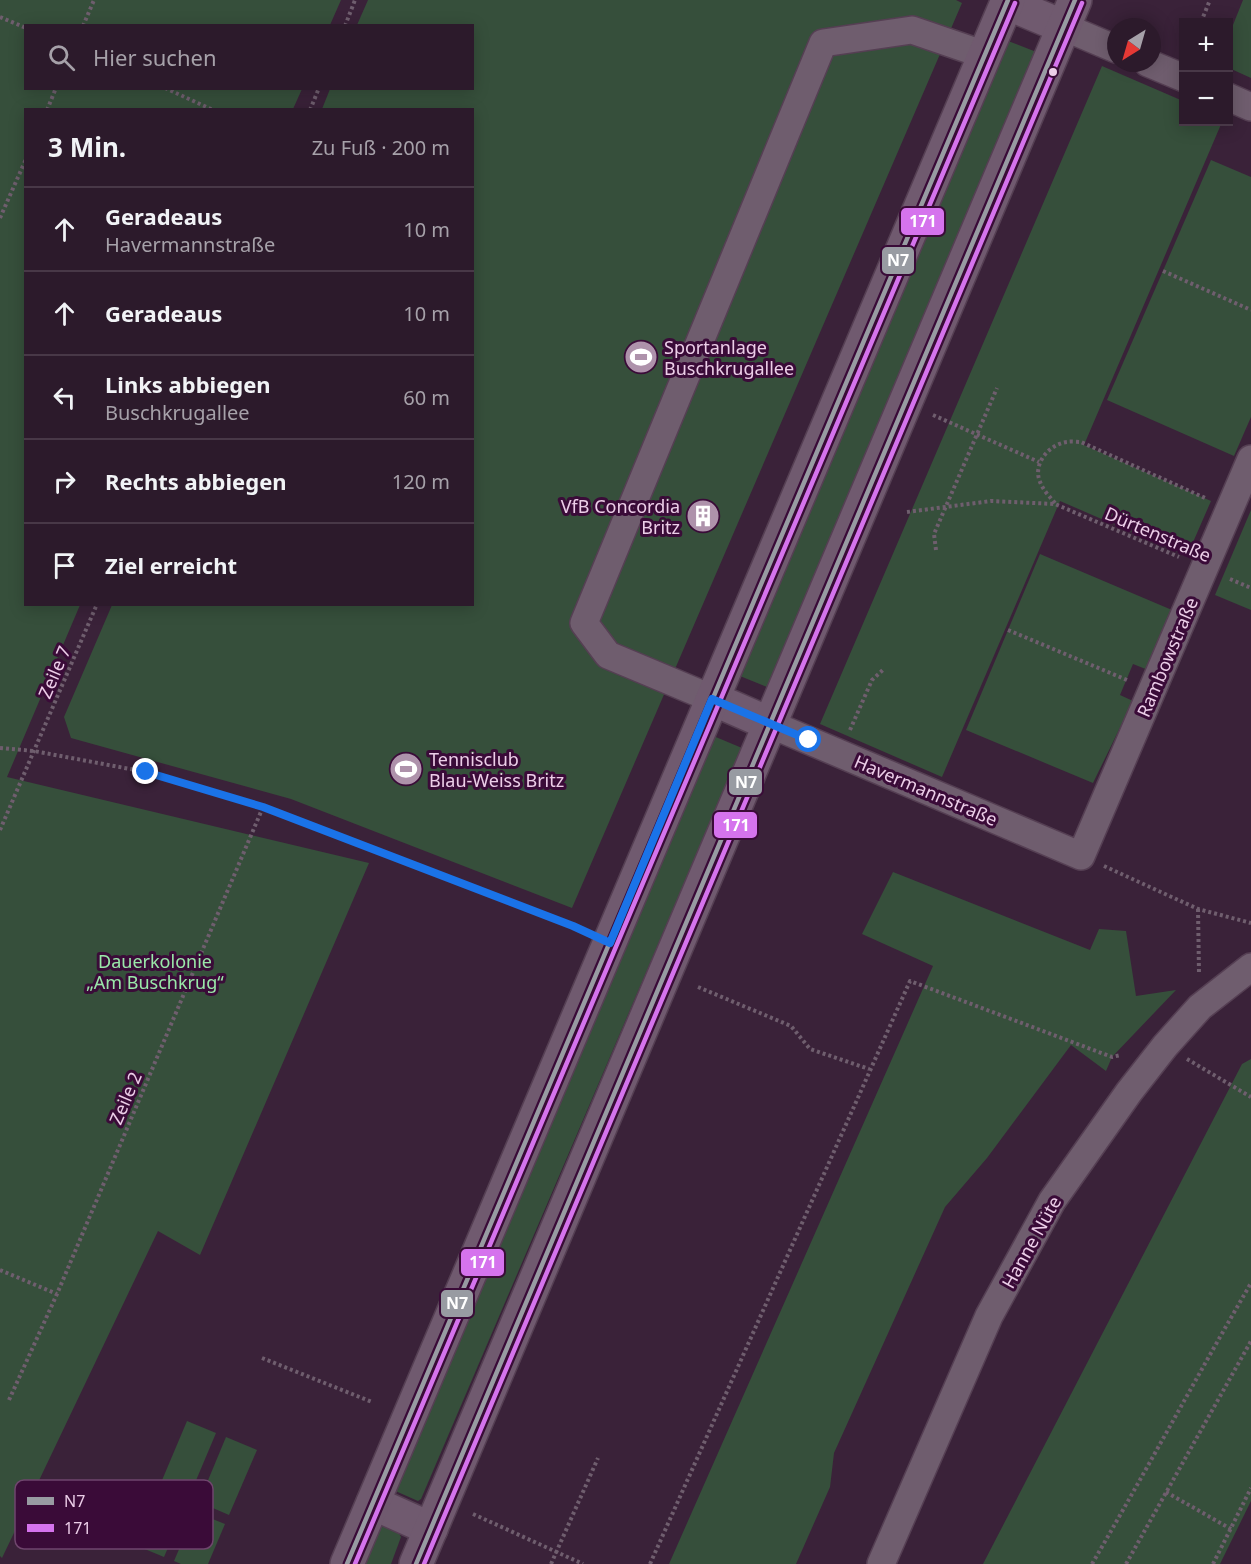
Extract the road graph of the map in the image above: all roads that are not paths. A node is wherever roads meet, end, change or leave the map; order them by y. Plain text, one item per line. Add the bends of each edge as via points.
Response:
1 (1007, 2) edge
2 (1069, 14) edge
3 (1107, 43) edge
4 (985, 55) junction
5 (1161, 68) edge
6 (1179, 76) edge
7 (1233, 99) edge
8 (1251, 107) edge
9 (1251, 459) edge
10 (712, 699) junction
11 (770, 724) junction
12 (1082, 856) joint
13 (1251, 967) edge
14 (373, 1503) junction
15 (431, 1529) junction
16 (347, 1564) edge
17 (416, 1564) edge
18 (881, 1564) edge

1 - 2 main road
1 - 4 main road
2 - 3 street
2 - 11 main road
4 - 10 main road
4 - 10 street via 912,30 824,43 819,54 584,623 608,655
5 - 6 street
7 - 8 street
9 - 12 street, Rambowstraße
10 - 11 main road
10 - 14 main road
11 - 12 street, Havermannstraße
11 - 15 main road
13 - 18 street, Hanne Nüte via 1200,1007 1165,1046 1052,1201 989,1316
14 - 15 main road
14 - 16 main road
15 - 17 main road

